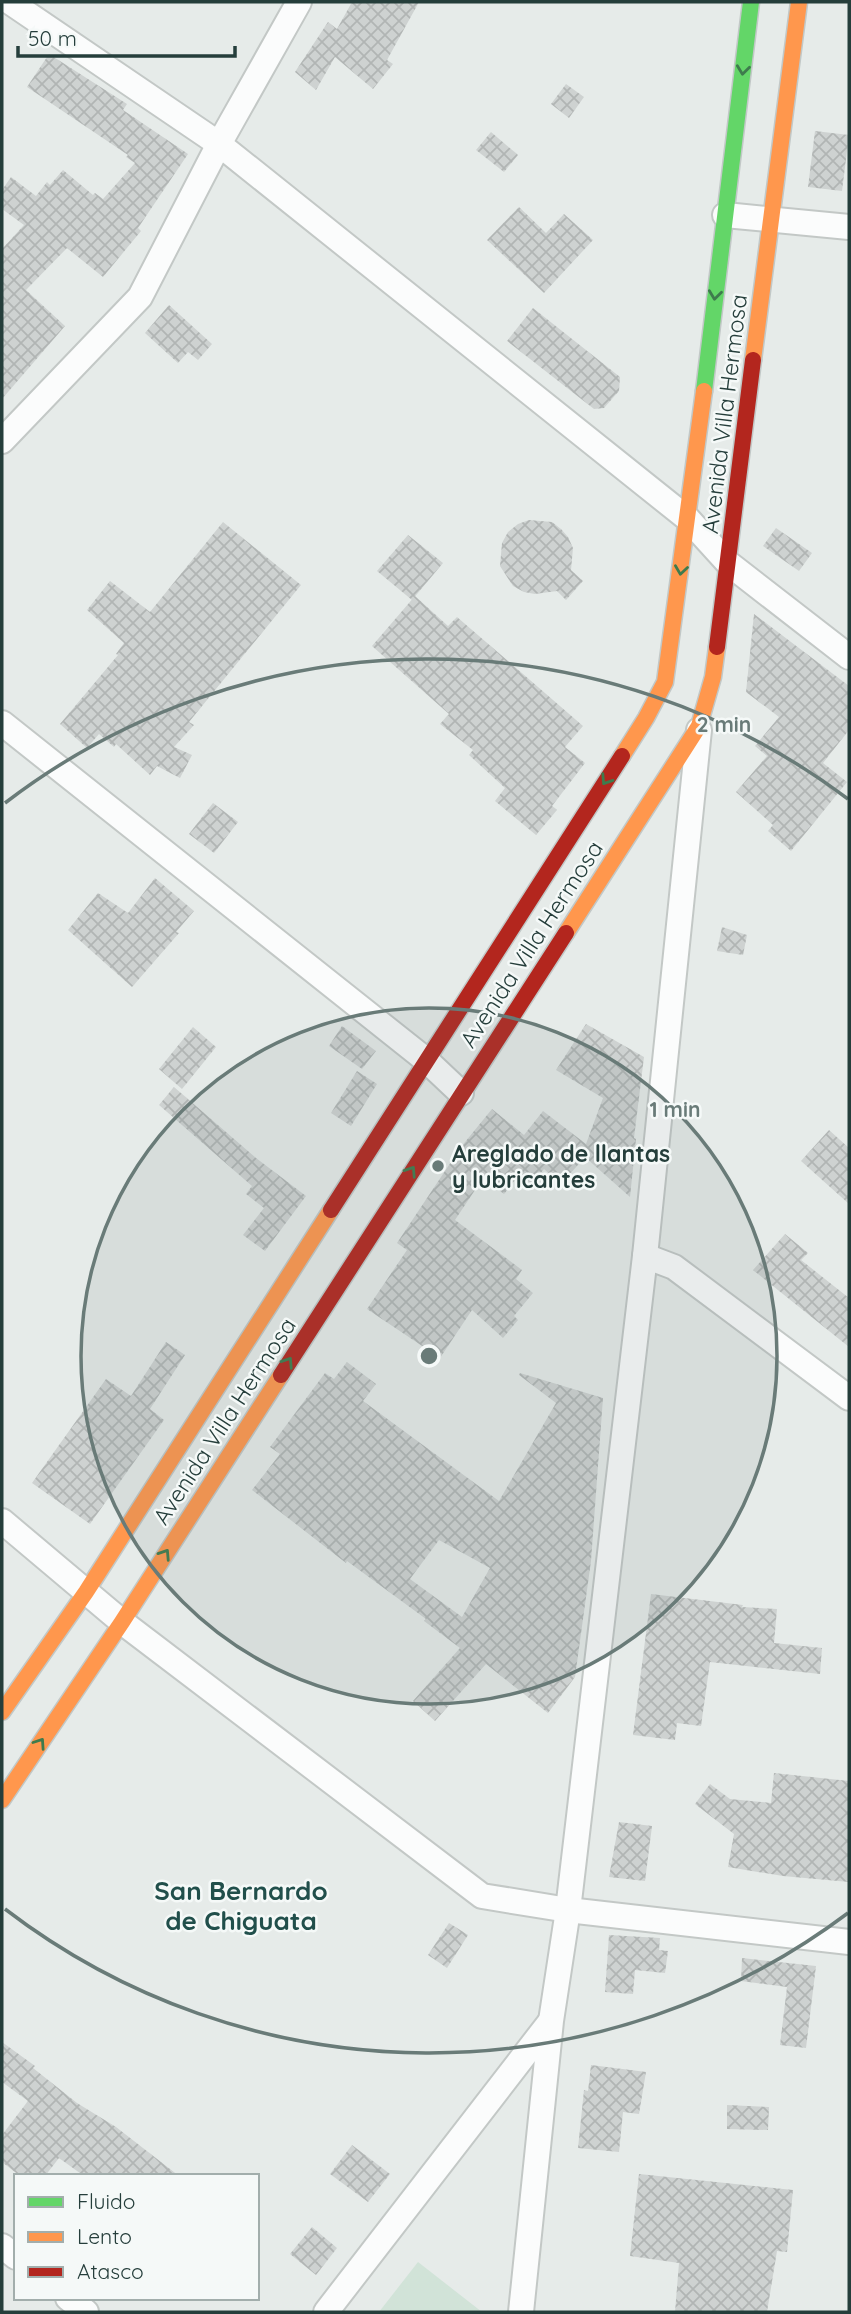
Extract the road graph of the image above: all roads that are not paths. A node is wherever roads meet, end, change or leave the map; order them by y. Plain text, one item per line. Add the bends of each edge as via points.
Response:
1 (10, 2) edge
2 (299, 2) edge
3 (751, 2) edge
4 (799, 2) edge
5 (219, 144) junction
6 (725, 215) junction
7 (772, 219) junction
8 (849, 227) edge
9 (2, 441) edge
10 (688, 519) junction
11 (728, 563) junction
12 (849, 657) edge
13 (2, 723) edge
14 (699, 726) junction
15 (426, 1060) junction
16 (461, 1093) junction
17 (645, 1256) junction
18 (849, 1398) edge
19 (2, 1521) edge
20 (86, 1592) junction
21 (122, 1622) junction
22 (2, 1712) edge
23 (2, 1800) edge
24 (568, 1910) junction
25 (849, 1942) edge
26 (551, 2021) junction
27 (71, 2300) edge
28 (86, 2312) edge
29 (326, 2312) edge
30 (521, 2312) edge

1 - 5 street
2 - 5 street
3 -> 6 street, Avenida Villa Hermosa
4 - 7 street, Avenida Villa Hermosa
5 - 9 street via 140,297
5 - 10 street
6 - 7 street
6 -> 10 street, Avenida Villa Hermosa
7 - 8 street
7 - 11 street, Avenida Villa Hermosa
10 - 11 street
10 -> 15 street, Avenida Villa Hermosa via 665,682
11 - 12 street
11 - 14 street, Avenida Villa Hermosa via 713,677
13 - 15 street
14 - 16 street, Avenida Villa Hermosa
14 - 17 street
15 - 16 street
15 - 20 street, Avenida Villa Hermosa
21 -> 16 street, Avenida Villa Hermosa
17 - 18 street via 674,1267
17 - 24 street
19 - 20 street
20 - 21 street
20 - 22 street, Avenida Villa Hermosa
23 -> 21 street, Avenida Villa Hermosa
21 - 24 street via 482,1896
24 - 25 street
24 - 26 street
26 - 29 street
26 - 30 street
27 - 28 street

